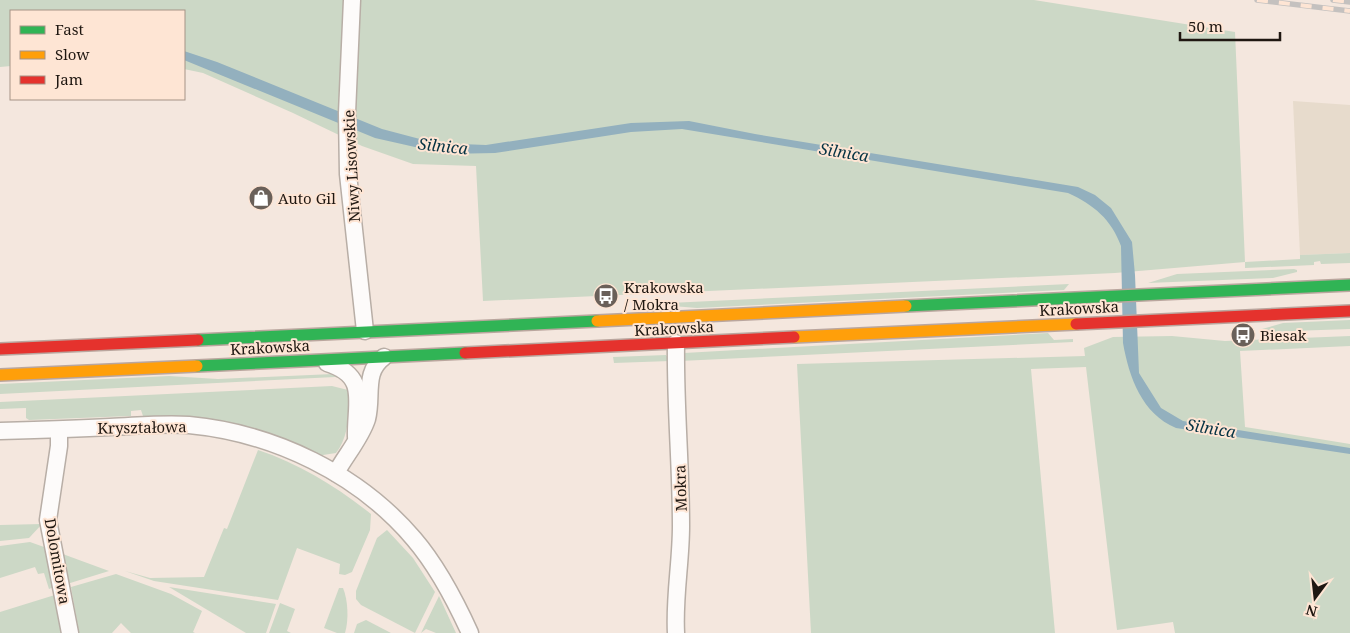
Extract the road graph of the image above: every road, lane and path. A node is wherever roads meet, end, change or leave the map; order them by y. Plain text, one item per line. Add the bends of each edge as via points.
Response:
1 (352, 0) edge
2 (1350, 285) edge
3 (1350, 311) edge
4 (365, 331) junction
5 (676, 343) junction
6 (0, 349) edge
7 (384, 357) junction
8 (319, 360) junction
9 (0, 376) edge
10 (59, 430) junction
11 (0, 431) edge
12 (356, 440) junction
13 (336, 473) junction
14 (70, 633) edge
15 (470, 633) edge
16 (676, 633) edge

1 - 4 street, Niwy Lisowskie via 348,174
2 - 4 main road, Krakowska
3 - 5 main road, Krakowska
4 - 6 main road, Krakowska
5 - 7 main road, Krakowska
5 - 16 street, Mokra via 681,527
7 - 8 main road, Krakowska
7 - 12 street via 372,369 367,419
8 - 9 main road, Krakowska
8 - 12 street via 341,368 355,382
10 - 11 street, Kryształowa
10 - 13 street, Kryształowa via 169,424 214,429 280,446
10 - 14 street, Dolomitowa via 48,520
12 - 13 street
13 - 15 street, Kryształowa via 370,498 414,539 452,593

